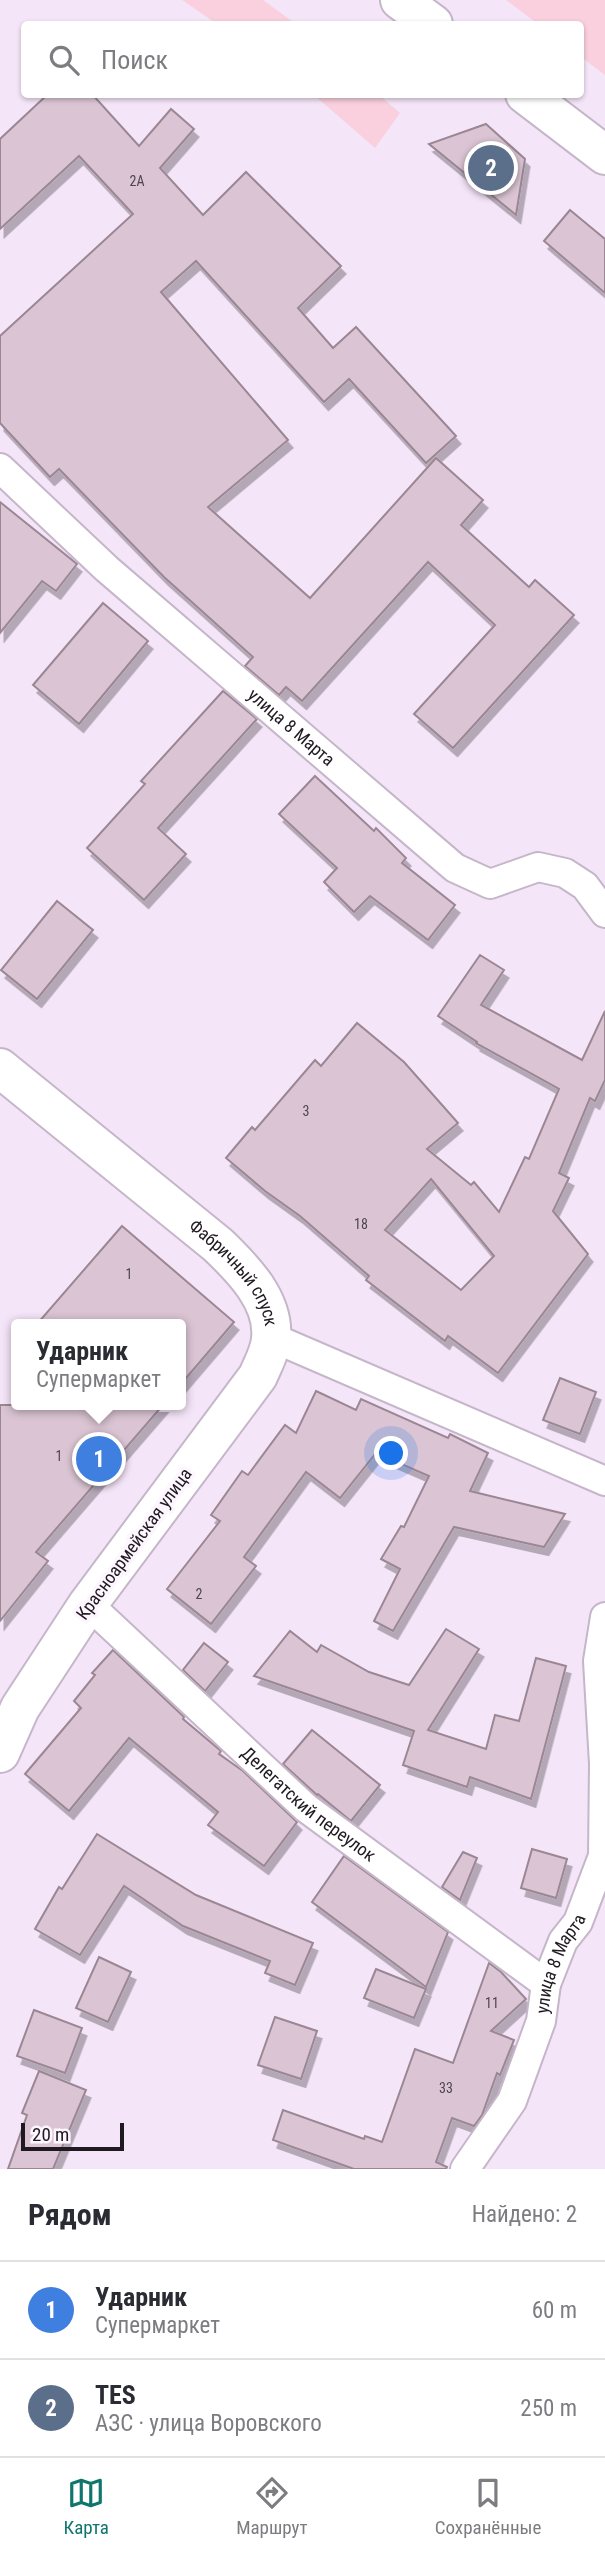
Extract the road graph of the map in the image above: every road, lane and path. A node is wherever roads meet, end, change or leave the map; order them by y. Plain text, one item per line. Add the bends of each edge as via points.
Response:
1 (400, 0) edge
2 (429, 21) edge
3 (530, 98) edge
4 (605, 155) edge
5 (0, 468) edge
6 (605, 913) edge
7 (0, 1068) edge
8 (271, 1337) junction
9 (605, 1481) edge
10 (88, 1604) junction
11 (605, 1617) edge
12 (0, 1753) edge
13 (546, 1984) junction
14 (465, 2169) edge

1 - 2 main road
3 - 4 main road
5 - 6 street, улица 8 Марта via 107,569 455,868 490,884 538,867 565,873 585,886
7 - 8 main road, Фабричный спуск via 239,1265 258,1288
8 - 9 street, Фабричный спуск
8 - 10 main road, Красноармейская улица via 258,1376
10 - 12 main road, Красноармейская улица via 20,1708
10 - 13 street, Делегатский переулок via 306,1808
11 - 13 street, улица 8 Марта via 598,1661 603,1856 578,1922 563,1941
13 - 14 street, улица 8 Марта via 541,2021 512,2101

